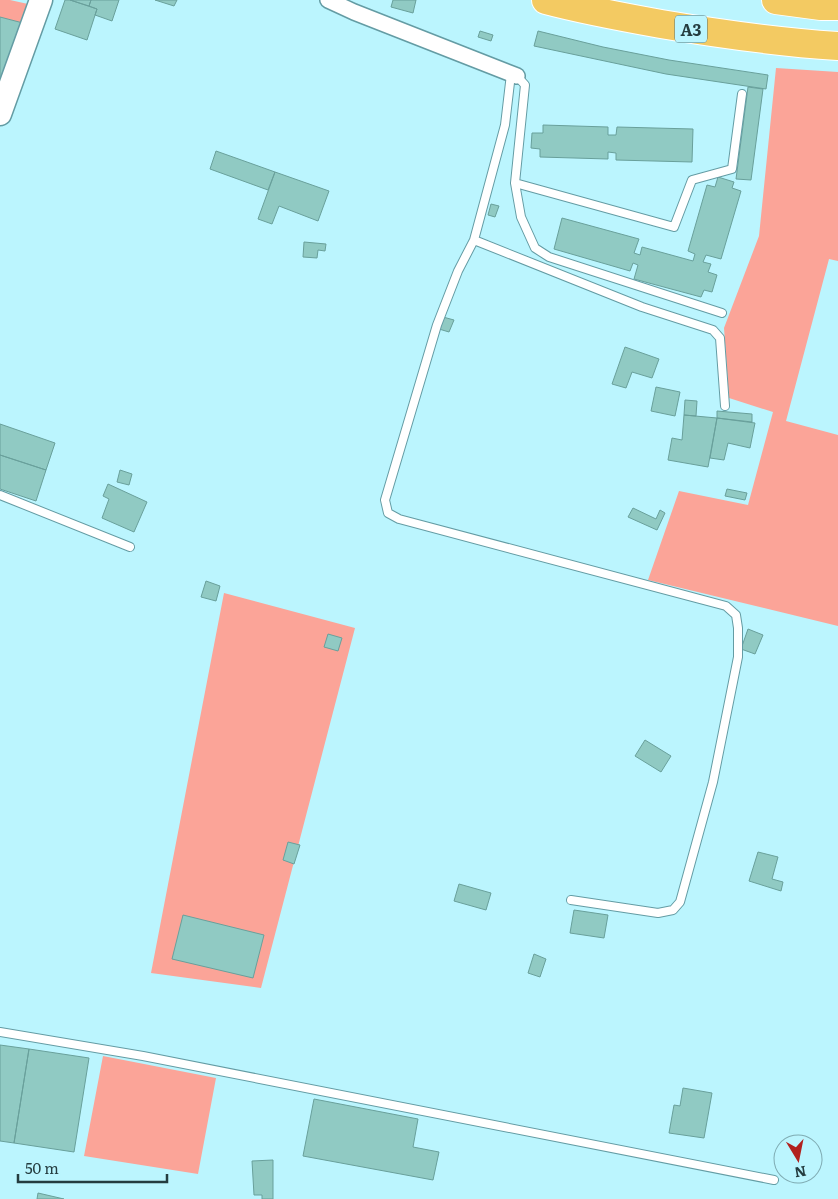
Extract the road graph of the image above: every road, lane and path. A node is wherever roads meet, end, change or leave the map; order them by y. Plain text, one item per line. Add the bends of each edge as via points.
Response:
1 (41, 0) edge
2 (328, 0) edge
3 (546, 0) edge
4 (776, 0) edge
5 (838, 6) edge
6 (838, 46) edge
7 (514, 75) junction
8 (742, 94) dead end
9 (0, 114) edge
10 (515, 183) junction
11 (474, 240) junction
12 (722, 313) dead end
13 (725, 406) dead end
14 (0, 495) edge
15 (130, 547) dead end
16 (571, 900) dead end
17 (0, 1032) edge
18 (773, 1180) edge

1 - 9 street
2 - 7 street
3 - 6 highway, A3 via 725,35
4 - 5 highway
7 - 10 lane via 525,85
7 - 11 lane via 505,125
8 - 10 lane via 732,169 692,180 674,227
10 - 12 lane via 521,217 535,248 549,257
11 - 13 lane via 642,307 714,330 720,338
11 - 16 lane via 437,325 385,500 388,513 400,519 726,606 736,615 738,628 738,657 713,782 680,902 673,910 658,913
14 - 15 lane
17 - 18 lane via 143,1056

